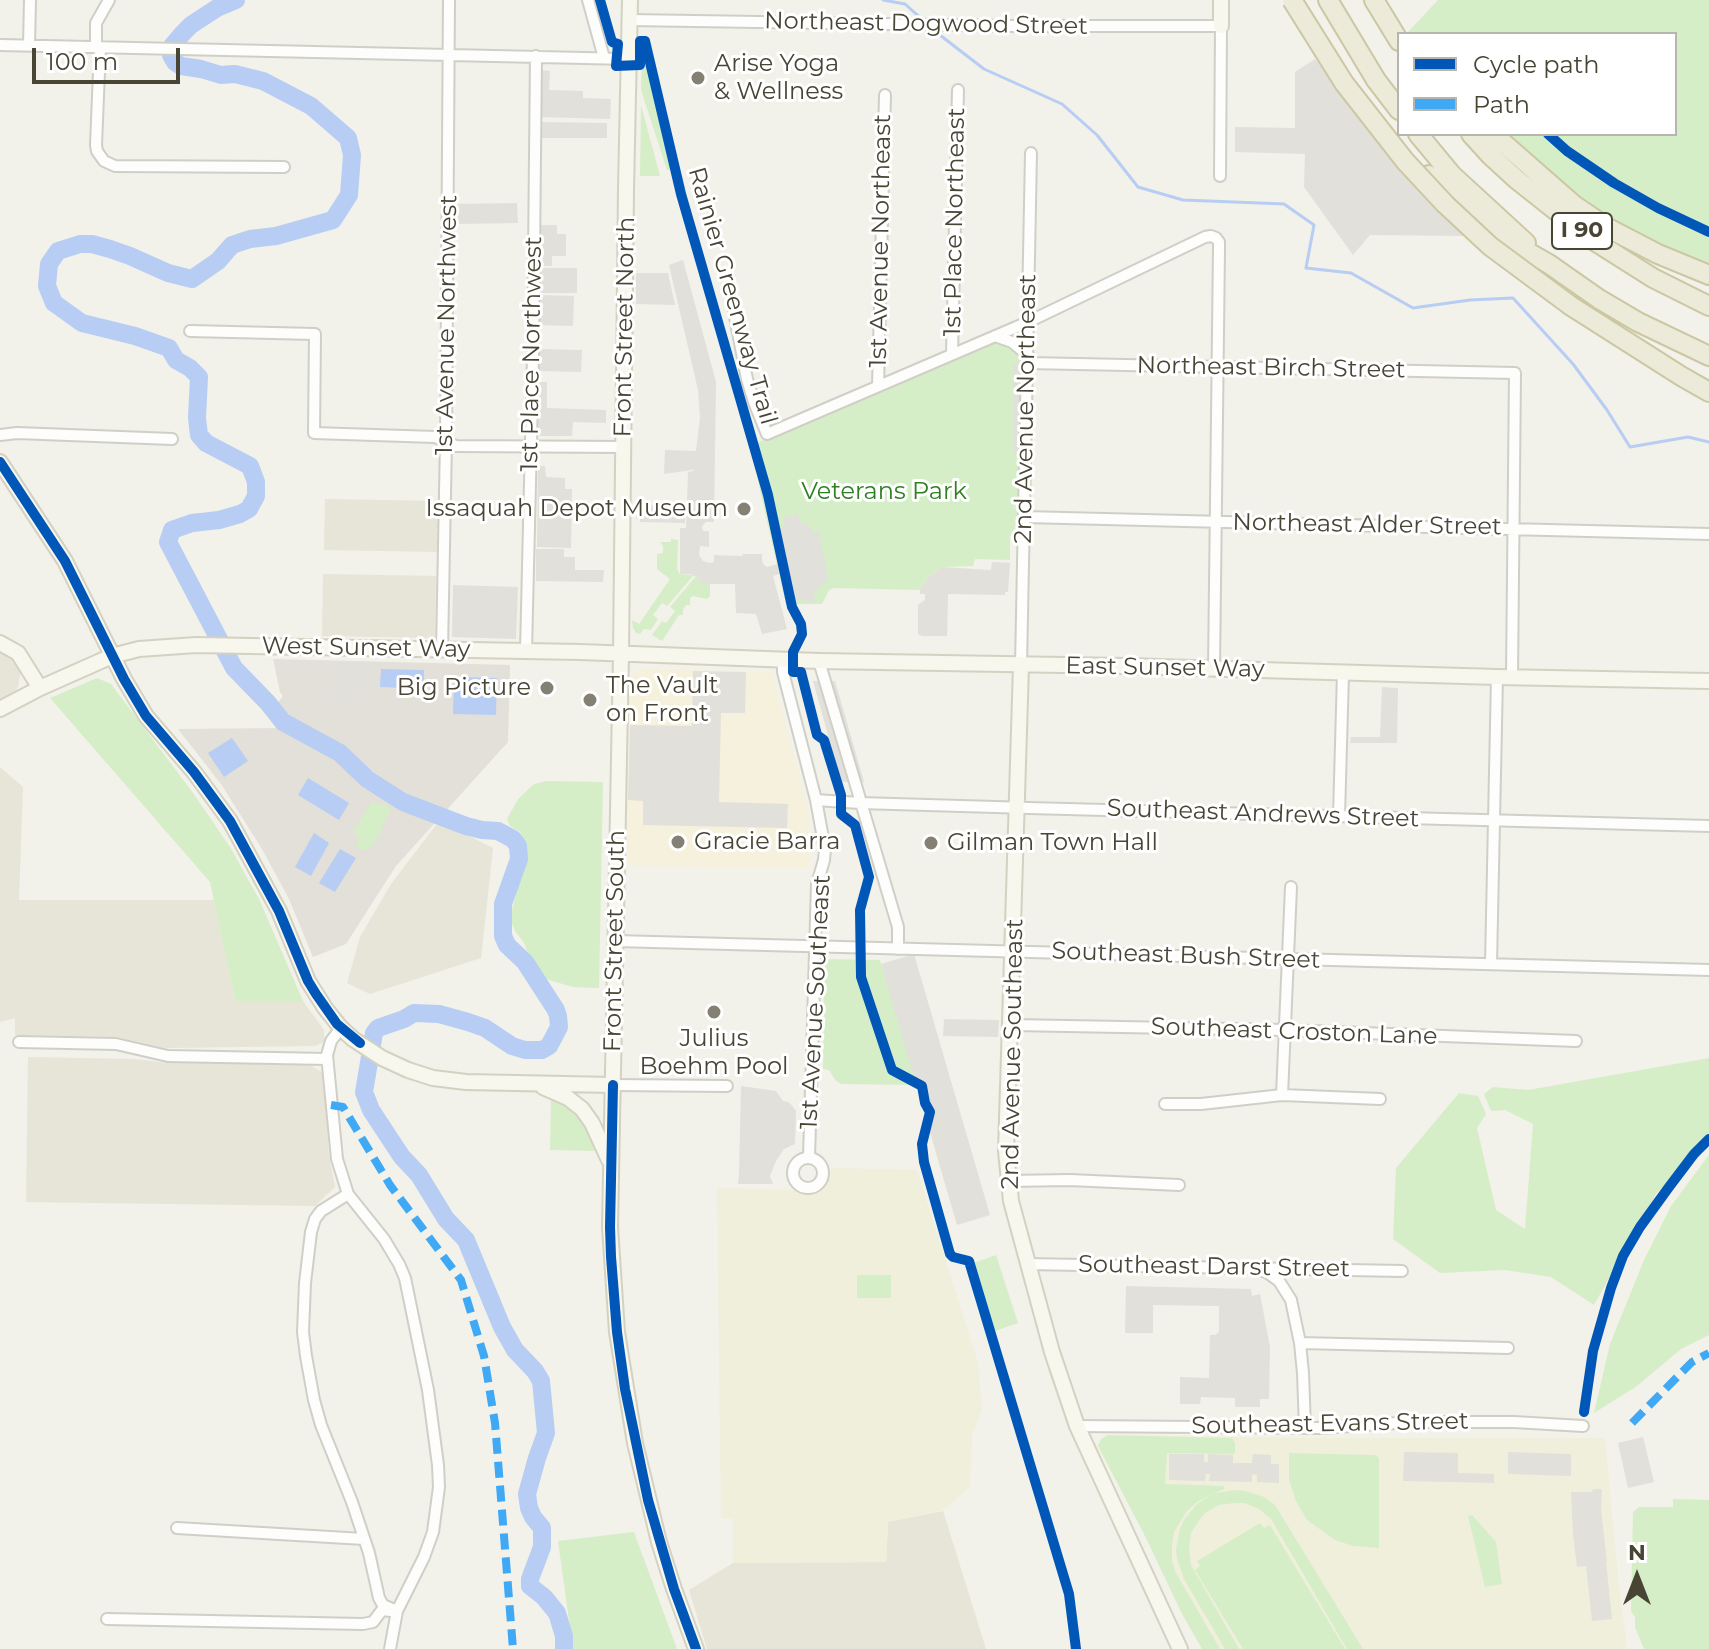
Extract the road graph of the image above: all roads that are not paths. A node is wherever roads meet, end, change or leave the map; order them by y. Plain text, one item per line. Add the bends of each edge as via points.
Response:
1 (30, 0) edge
2 (109, 0) edge
3 (449, 0) edge
4 (588, 0) edge
5 (630, 0) edge
6 (1221, 0) edge
7 (1284, 0) edge
8 (1292, 0) edge
9 (1328, 0) edge
10 (1374, 0) edge
11 (630, 20) junction
12 (1221, 26) junction
13 (1397, 38) edge
14 (0, 45) edge
15 (29, 45) junction
16 (98, 47) junction
17 (449, 54) junction
18 (536, 56) junction
19 (604, 58) junction
20 (629, 59) junction
21 (958, 90) dead end
22 (885, 95) dead end
23 (1397, 107) edge
24 (1420, 136) edge
25 (1473, 136) edge
26 (1495, 136) edge
27 (1031, 153) dead end
28 (284, 167) dead end
29 (1220, 176) dead end
30 (1551, 184) junction
31 (1549, 264) junction
32 (1709, 267) edge
33 (1709, 275) edge
34 (1709, 306) edge
35 (734, 312) dead end
36 (1028, 322) junction
37 (190, 331) dead end
38 (995, 336) junction
39 (1641, 349) junction
40 (952, 354) junction
41 (1709, 356) edge
42 (1028, 359) junction
43 (1218, 366) junction
44 (1709, 377) edge
45 (878, 386) junction
46 (1709, 392) edge
47 (0, 435) edge
48 (172, 439) dead end
49 (446, 441) junction
50 (531, 447) junction
51 (623, 447) junction
52 (0, 462) edge
53 (1024, 517) junction
54 (1216, 522) junction
55 (1514, 528) junction
56 (1709, 534) edge
57 (0, 643) edge
58 (442, 650) junction
59 (526, 651) junction
60 (621, 654) junction
61 (112, 656) junction
62 (783, 660) junction
63 (819, 661) junction
64 (1021, 666) junction
65 (1214, 669) junction
66 (1343, 673) junction
67 (1504, 677) junction
68 (1709, 681) edge
69 (40, 688) junction
70 (0, 709) edge
71 (816, 800) junction
72 (860, 803) junction
73 (1018, 808) junction
74 (1339, 816) junction
75 (1493, 821) junction
76 (1709, 826) edge
77 (1291, 887) dead end
78 (615, 941) junction
79 (816, 946) junction
80 (898, 949) junction
81 (1013, 951) junction
82 (1287, 959) junction
83 (1491, 964) junction
84 (1709, 970) edge
85 (1012, 1025) junction
86 (341, 1028) junction
87 (1285, 1030) junction
88 (1576, 1041) dead end
89 (19, 1042) dead end
90 (327, 1059) junction
91 (535, 1083) junction
92 (613, 1085) junction
93 (727, 1086) dead end
94 (1282, 1095) junction
95 (1380, 1099) dead end
96 (1165, 1104) dead end
97 (809, 1158) dead end
98 (611, 1163) junction
99 (1008, 1181) junction
100 (1179, 1185) dead end
101 (348, 1194) junction
102 (1027, 1264) junction
103 (1249, 1268) junction
104 (1402, 1271) dead end
105 (1300, 1343) junction
106 (1508, 1348) dead end
107 (1077, 1426) junction
108 (1583, 1426) dead end
109 (1305, 1428) junction
110 (177, 1528) dead end
111 (364, 1539) junction
112 (397, 1611) junction
113 (107, 1619) dead end
114 (390, 1649) edge
115 (696, 1649) edge
116 (1180, 1649) edge

1 - 15 street
2 - 16 street via 96,23
3 - 17 street, 1st Avenue Northwest
4 - 19 street
5 - 11 main road, Front Street North
6 - 12 main road
7 - 31 highway via 1352,88 1448,194 1498,235
8 - 39 highway, bridge via 1344,83 1445,204 1490,246 1571,306
9 - 23 highway
10 - 13 highway
11 - 12 street, Northeast Dogwood Street
11 - 20 main road, Front Street North
12 - 29 street
14 - 15 street
15 - 16 street
16 - 17 street
16 - 28 street via 96,145 109,164
17 - 18 street
17 - 49 street, 1st Avenue Northwest
18 - 19 street
18 - 50 street, 1st Place Northwest
19 - 20 street
20 - 51 main road, Front Street North
21 - 40 street, 1st Place Northeast
22 - 45 street, 1st Avenue Northeast
24 - 31 highway, I 90 via 1452,175
25 - 34 highway, I 90 via 1516,179 1593,240
26 - 30 highway
27 - 36 street, 2nd Avenue Northeast
30 - 32 highway via 1632,235
30 - 33 highway via 1608,228
31 - 41 highway, I 90 via 1638,322
35 - 45 street via 747,379 767,434
36 - 38 street
36 - 42 street, 2nd Avenue Northeast
36 - 43 street via 1211,236 1219,242
37 - 49 street via 315,334 314,433
38 - 40 street
38 - 42 street via 1012,342
39 - 44 highway
39 - 46 highway
40 - 45 street
42 - 43 street, Northeast Birch Street
42 - 53 street, 2nd Avenue Northeast
43 - 54 street
43 - 55 street, Northeast Birch Street via 1515,373
47 - 48 street
49 - 50 street via 456,446
49 - 58 street, 1st Avenue Northwest
50 - 51 street
50 - 59 street, 1st Place Northwest
51 - 60 main road, Front Street North
52 - 61 main road via 60,552
53 - 54 street, Northeast Alder Street
53 - 64 street, 2nd Avenue Northeast
54 - 55 street, Northeast Alder Street
54 - 65 street
55 - 56 street, Northeast Alder Street
55 - 67 street
57 - 69 main road via 18,653
58 - 59 main road, West Sunset Way
58 - 61 main road, West Sunset Way via 207,645 151,647
59 - 60 main road, West Sunset Way
60 - 62 main road, East Sunset Way
60 - 78 main road, Front Street South
61 - 69 main road, West Sunset Way
61 - 86 main road via 146,716 230,821 279,911 308,981
62 - 63 main road, East Sunset Way
62 - 71 street, 1st Avenue Southeast
63 - 64 main road, East Sunset Way
63 - 72 street
64 - 65 main road, East Sunset Way
64 - 73 main road, 2nd Avenue Southeast
65 - 66 main road, East Sunset Way
66 - 67 main road, East Sunset Way
66 - 74 street
67 - 68 main road, East Sunset Way
67 - 75 street
69 - 70 main road, West Sunset Way
71 - 72 street, Southeast Andrews Street
71 - 79 street, 1st Avenue Southeast via 825,849 817,884
72 - 73 street, Southeast Andrews Street
72 - 80 street via 898,927
73 - 74 street, Southeast Andrews Street
73 - 81 main road, 2nd Avenue Southeast
74 - 75 street, Southeast Andrews Street
75 - 76 street, Southeast Andrews Street
75 - 83 street
77 - 82 street
78 - 79 street, Southeast Bush Street
78 - 92 main road, Front Street South
79 - 80 street, Southeast Bush Street
79 - 97 street, 1st Avenue Southeast
80 - 81 street, Southeast Bush Street
81 - 82 street, Southeast Bush Street
81 - 85 main road, 2nd Avenue Southeast
82 - 83 street, Southeast Bush Street
82 - 87 street
83 - 84 street, Southeast Bush Street
85 - 87 street, Southeast Croston Lane
85 - 99 main road, 2nd Avenue Southeast
86 - 90 street
86 - 91 main road via 382,1058 433,1078
87 - 88 street, Southeast Croston Lane
87 - 94 street
89 - 90 street via 116,1044 168,1056
90 - 101 street via 337,1159
91 - 92 main road
91 - 98 main road via 582,1109
92 - 93 street
92 - 98 main road, Front Street South
94 - 95 street
94 - 96 street
98 - 115 main road, Front Street South via 611,1257 625,1389 652,1514
99 - 100 street
99 - 102 main road, 2nd Avenue Southeast
101 - 111 street via 315,1219 307,1253 303,1332 321,1425
101 - 112 street via 384,1239 405,1278 435,1436 439,1487 433,1532
102 - 103 street, Southeast Darst Street
102 - 107 main road, 2nd Avenue Southeast
103 - 104 street, Southeast Darst Street
103 - 105 street via 1268,1273 1286,1291
105 - 106 street
105 - 109 street
107 - 109 street, Southeast Evans Street
107 - 116 main road, 2nd Avenue Southeast
108 - 109 street, Southeast Evans Street via 1412,1422
110 - 111 street
111 - 112 street via 381,1603
112 - 113 street via 382,1610 373,1622 363,1624
112 - 114 street

